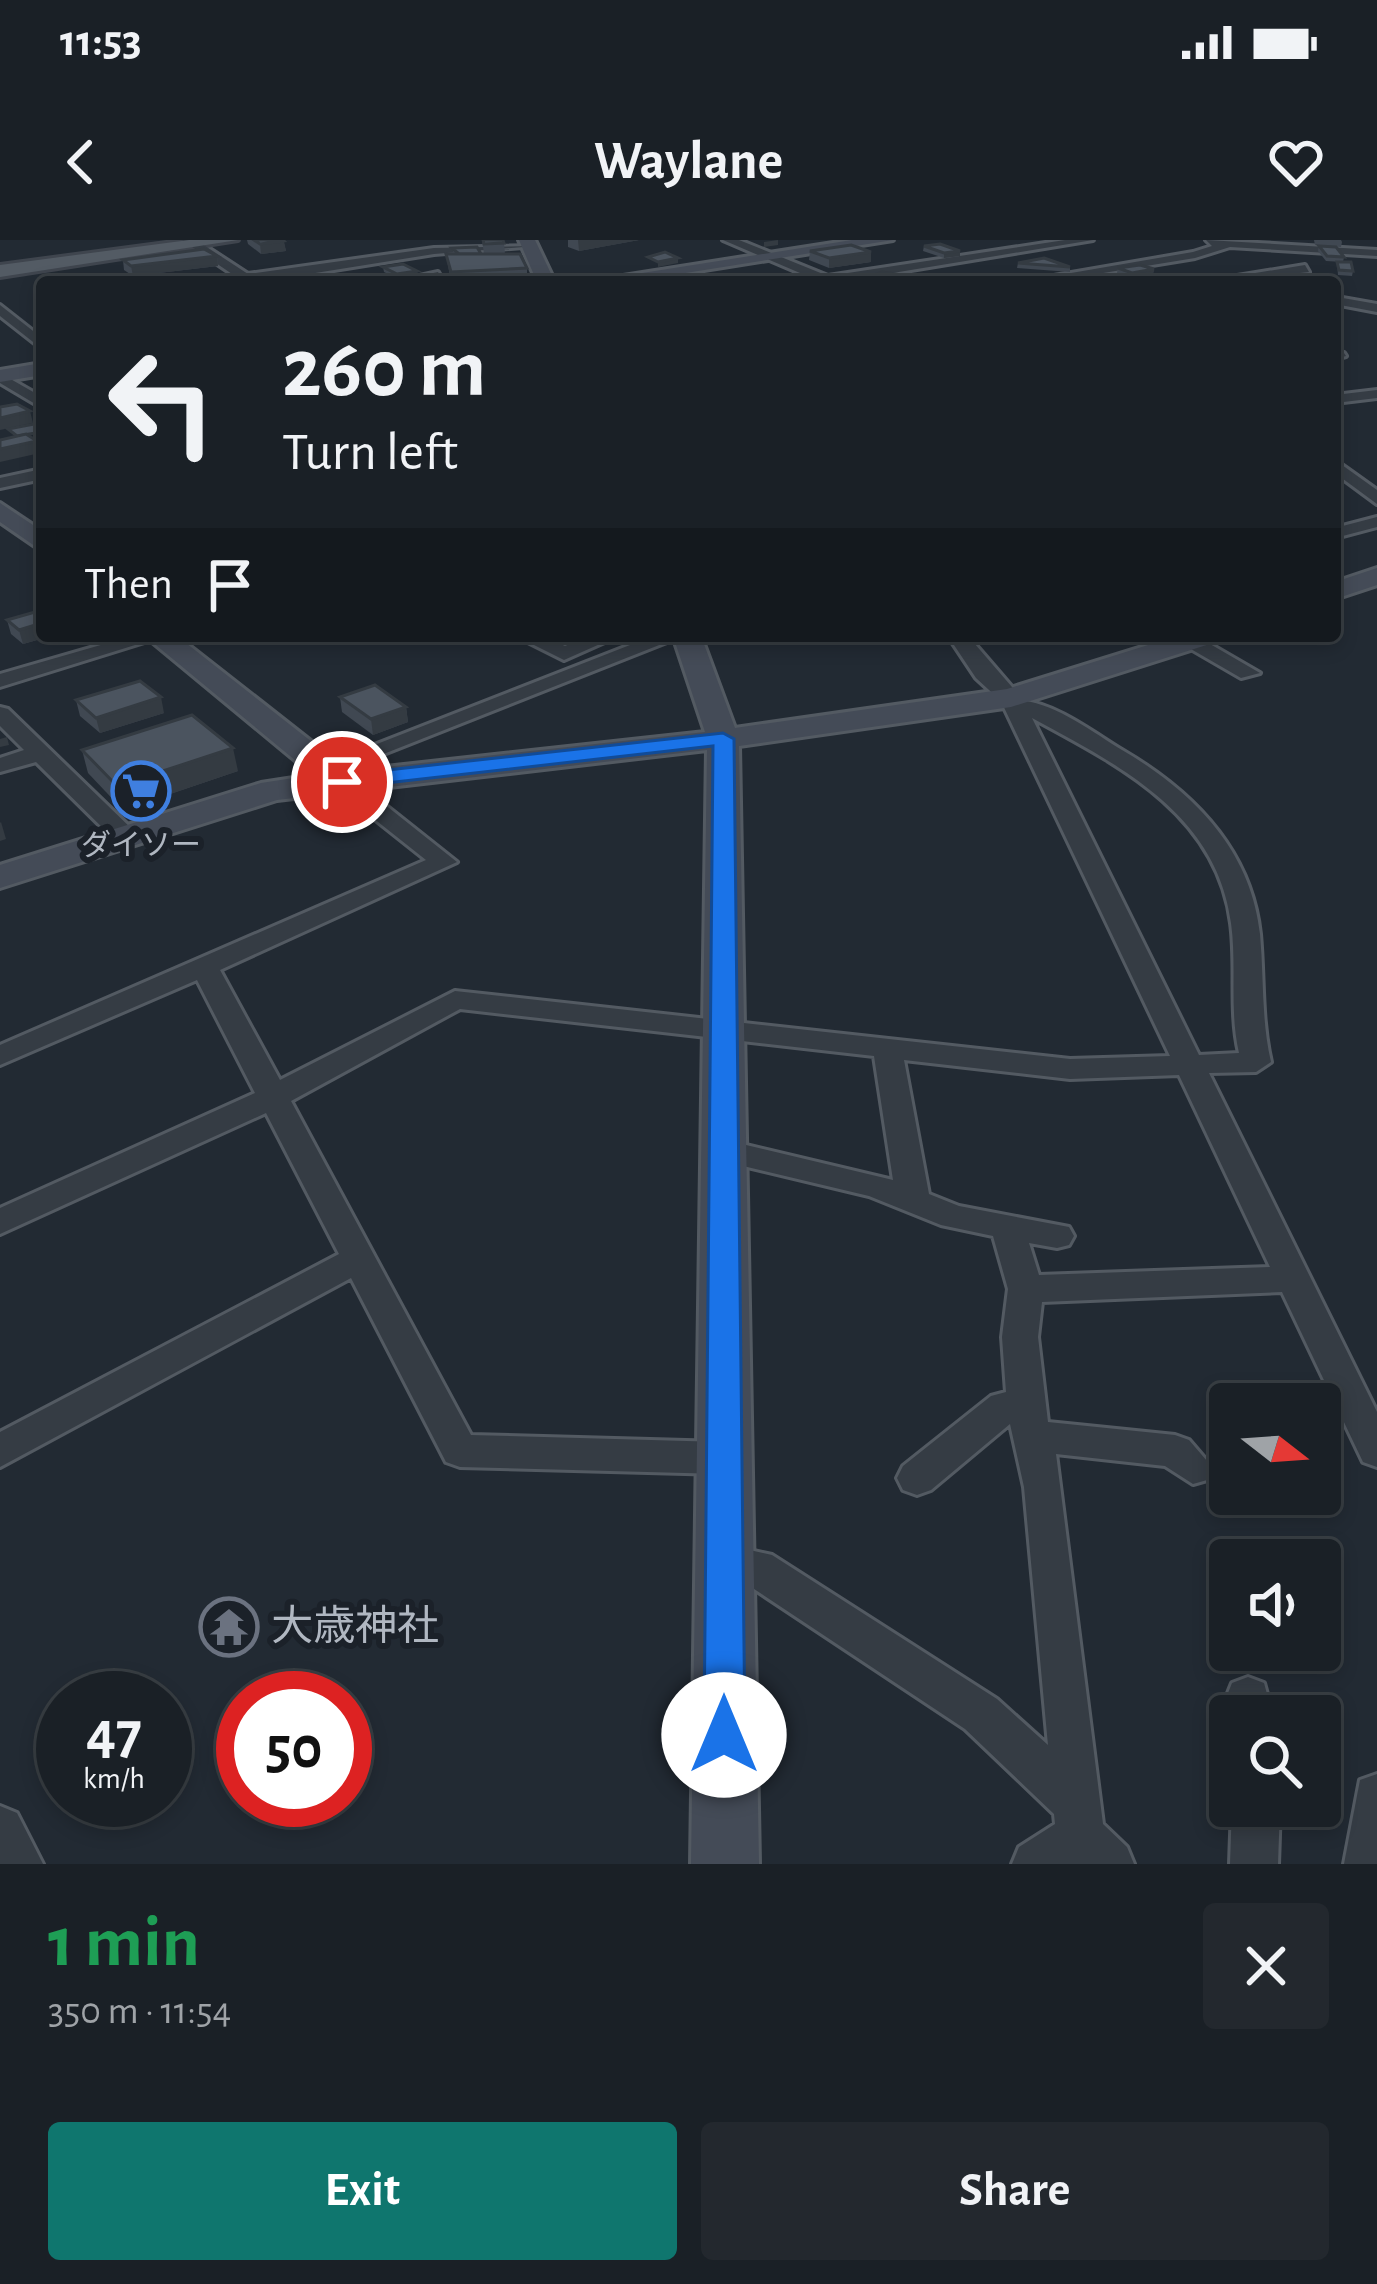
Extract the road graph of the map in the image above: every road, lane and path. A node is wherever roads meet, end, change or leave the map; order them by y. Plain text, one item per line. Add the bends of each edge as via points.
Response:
1 (229, 240) edge
2 (729, 240) edge
3 (885, 240) edge
4 (988, 240) edge
5 (1087, 240) edge
6 (1192, 240) edge
7 (191, 242) edge
8 (529, 243) edge
9 (1227, 244) junction
10 (1294, 245) edge
11 (1019, 250) junction
12 (434, 251) junction
13 (1377, 254) edge
14 (770, 256) junction
15 (1305, 269) junction
16 (0, 271) edge
17 (1084, 272) junction
18 (244, 276) edge
19 (275, 276) edge
20 (438, 276) edge
21 (543, 276) edge
22 (635, 276) edge
23 (817, 276) edge
24 (860, 276) edge
25 (1060, 276) edge
26 (1096, 276) edge
27 (1262, 276) edge
28 (1312, 276) edge
29 (1341, 298) edge
30 (1377, 308) edge
31 (23, 310) dead end
32 (1, 312) edge
33 (33, 339) edge
34 (36, 371) edge
35 (0, 376) edge
36 (1377, 394) edge
37 (1341, 398) edge
38 (36, 399) edge
39 (1341, 470) edge
40 (36, 475) edge
41 (0, 483) edge
42 (1377, 500) edge
43 (0, 510) edge
44 (1377, 522) edge
45 (1341, 531) edge
46 (36, 538) edge
47 (1377, 576) edge
48 (1341, 589) edge
49 (136, 642) edge
50 (165, 642) edge
51 (539, 642) edge
52 (594, 642) edge
53 (657, 642) edge
54 (689, 642) edge
55 (962, 642) edge
56 (1189, 642) edge
57 (1202, 642) edge
58 (1249, 673) dead end
59 (0, 681) edge
60 (1013, 703) junction
61 (0, 714) edge
62 (723, 739) junction
63 (40, 753) junction
64 (0, 765) edge
65 (334, 775) junction
66 (126, 837) junction
67 (0, 877) edge
68 (204, 966) junction
69 (724, 1030) junction
70 (889, 1049) junction
71 (0, 1056) edge
72 (1186, 1064) junction
73 (273, 1097) junction
74 (725, 1151) junction
75 (913, 1198) junction
76 (0, 1222) edge
77 (1008, 1231) junction
78 (1057, 1236) dead end
79 (358, 1259) junction
80 (1290, 1279) junction
81 (1026, 1289) junction
82 (1029, 1422) junction
83 (0, 1451) edge
84 (1377, 1451) edge
85 (722, 1458) junction
86 (1192, 1468) dead end
87 (917, 1478) dead end
88 (723, 1562) junction
89 (1377, 1797) edge
90 (1255, 1827) edge
91 (0, 1830) edge
92 (1089, 1834) edge
93 (19, 1864) edge
94 (725, 1864) edge
95 (1036, 1864) edge
96 (1254, 1864) edge
97 (1368, 1864) edge

1 - 7 main road
2 - 14 street
3 - 14 street
4 - 11 street
5 - 11 street
6 - 9 street
7 - 16 main road
7 - 18 street
8 - 12 street
8 - 21 street
9 - 10 street
9 - 17 street
10 - 13 street
10 - 15 street
11 - 17 street
11 - 24 street
12 - 19 street
12 - 20 street
14 - 22 street
14 - 23 street
15 - 27 street
15 - 28 street
17 - 25 street
17 - 26 street
29 - 30 street
31 - 32 street
32 - 33 street
34 - 35 street
35 - 38 street
36 - 37 street
39 - 42 street
40 - 41 street
43 - 46 street
44 - 45 street
47 - 48 street
49 - 59 street
50 - 65 street
51 - 52 street via 564,654
53 - 65 street
54 - 62 street
55 - 60 street
56 - 60 street
57 - 58 street
60 - 62 street
60 - 72 street
60 - 72 street via 1141,770 1210,829 1230,862 1244,915 1256,1062
61 - 63 street
62 - 65 street
62 - 69 street
63 - 64 street
63 - 66 street
65 - 66 street
65 - 68 street via 444,862
66 - 67 street
68 - 71 street
68 - 73 street
69 - 70 street
69 - 73 street via 455,1000
69 - 74 street
70 - 72 street via 1070,1069
70 - 75 street
72 - 80 street
73 - 76 street
73 - 79 street
74 - 75 street
74 - 85 street
75 - 77 street
77 - 78 street
77 - 81 street
79 - 83 street
79 - 85 street via 460,1450
80 - 81 street
80 - 84 street
81 - 82 street via 1020,1337
82 - 86 street via 1175,1451
82 - 87 street via 1005,1406
82 - 92 street
85 - 88 street
88 - 92 street via 757,1568 981,1714
88 - 94 street
89 - 97 street
90 - 96 street
91 - 93 street
92 - 95 street

